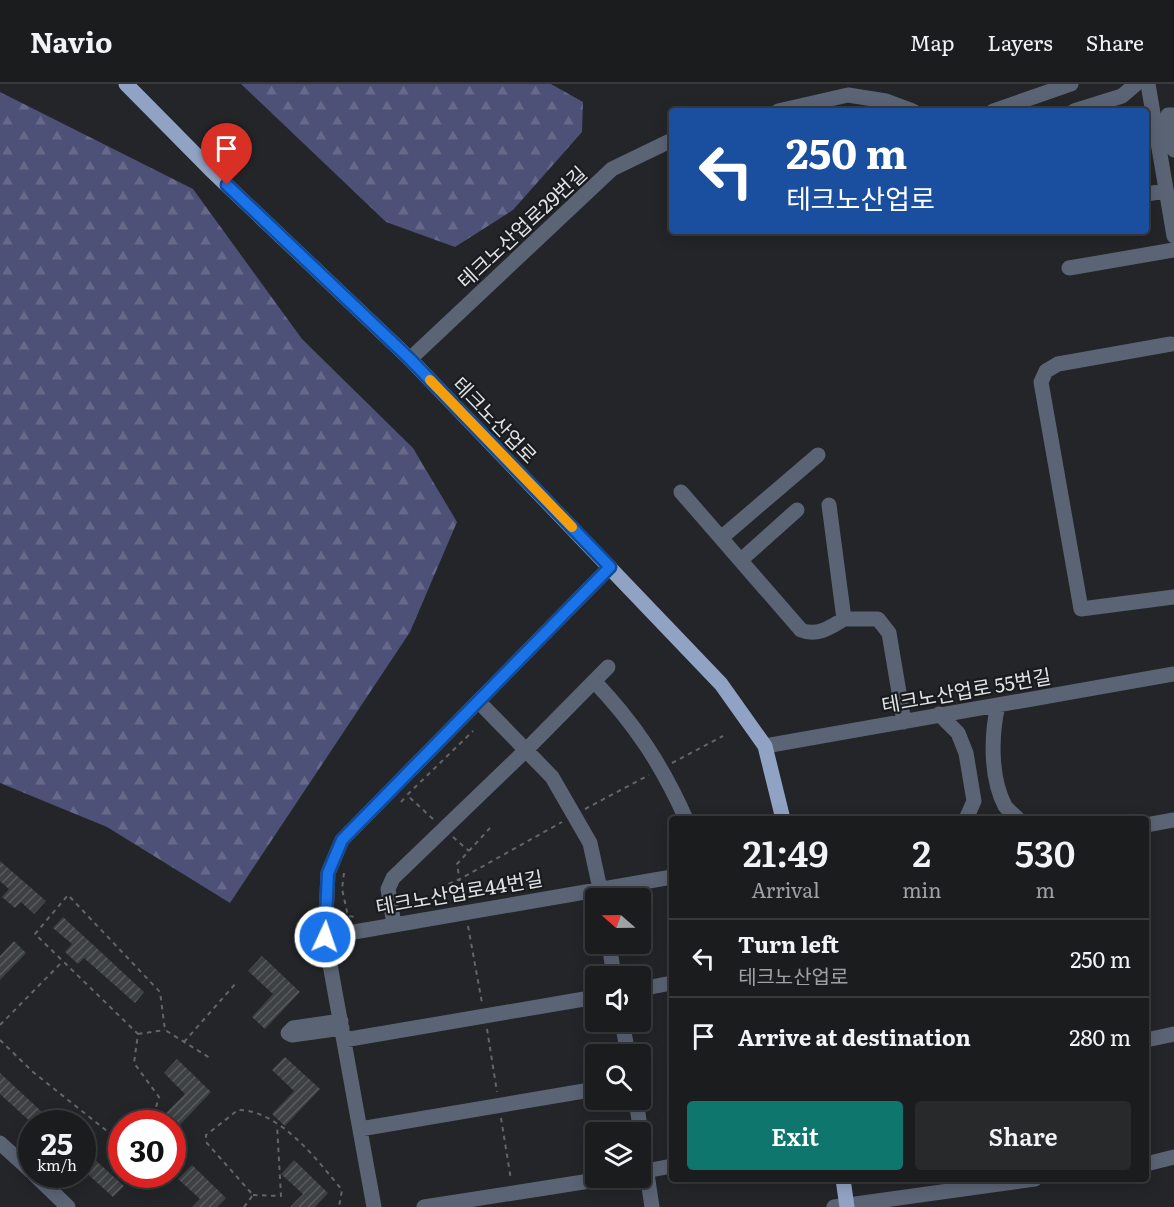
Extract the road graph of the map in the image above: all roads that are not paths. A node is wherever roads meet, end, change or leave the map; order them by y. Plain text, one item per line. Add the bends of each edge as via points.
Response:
1 (126, 84) edge
2 (1071, 84) edge
3 (1136, 84) edge
4 (1148, 84) edge
5 (840, 90) edge
6 (787, 108) edge
7 (904, 108) edge
8 (1002, 108) edge
9 (1084, 108) edge
10 (1174, 115) edge
11 (669, 142) edge
12 (1160, 152) edge
13 (1166, 191) junction
14 (1149, 194) edge
15 (1174, 237) edge
16 (1174, 250) edge
17 (1069, 268) dead end
18 (1171, 344) dead end
19 (410, 359) junction
20 (818, 455) dead end
21 (681, 492) dead end
22 (830, 505) dead end
23 (797, 510) dead end
24 (721, 538) junction
25 (741, 560) junction
26 (610, 567) junction
27 (1174, 597) edge
28 (844, 619) junction
29 (608, 667) dead end
30 (1174, 674) edge
31 (594, 681) junction
32 (478, 701) junction
33 (998, 705) junction
34 (939, 714) junction
35 (904, 722) junction
36 (765, 746) junction
37 (527, 749) junction
38 (685, 816) edge
39 (782, 816) edge
40 (967, 816) edge
41 (1015, 816) edge
42 (1174, 820) edge
43 (1149, 824) edge
44 (669, 878) edge
45 (600, 888) edge
46 (623, 888) edge
47 (585, 895) edge
48 (394, 924) junction
49 (325, 937) junction
50 (669, 984) edge
51 (651, 987) edge
52 (585, 998) edge
53 (342, 1030) junction
54 (1174, 1034) edge
55 (1149, 1039) edge
56 (585, 1091) edge
57 (360, 1129) junction
58 (0, 1143) edge
59 (1174, 1157) edge
60 (18, 1159) edge
61 (1149, 1163) edge
62 (669, 1167) edge
63 (651, 1170) edge
64 (585, 1182) edge
65 (843, 1182) edge
66 (1014, 1182) edge
67 (48, 1188) edge
68 (648, 1188) edge
69 (842, 1206) edge
70 (68, 1207) edge
71 (374, 1207) edge
72 (424, 1207) edge
73 (652, 1207) edge

1 - 19 main road, 테크노산업로
2 - 8 street
3 - 9 street via 1122,96
4 - 12 street
5 - 6 street
5 - 7 street
10 - 12 street via 1168,116
11 - 19 street, 테크노산업로29번길 via 612,170
12 - 13 street
13 - 14 street
13 - 15 street
16 - 17 street
18 - 27 street via 1058,364 1046,371 1041,382 1081,609
19 - 26 main road, 테크노산업로
20 - 24 street
21 - 24 street
22 - 28 street
23 - 25 street
24 - 25 street
25 - 28 street via 801,630 825,631
26 - 32 street
26 - 36 main road, 테크노산업로 via 721,684
28 - 35 street via 878,619 889,633
29 - 31 street
30 - 33 street, 테크노산업로 55번길
31 - 37 street
31 - 38 street via 628,717 661,768
32 - 37 street
32 - 49 street via 342,840 328,873
33 - 34 street, 테크노산업로 55번길
33 - 41 street via 992,729 997,779 1005,807
34 - 35 street, 테크노산업로 55번길
34 - 40 street via 958,733 966,753 974,801
35 - 36 street, 테크노산업로 55번길
36 - 39 main road, 테크노산업로
37 - 45 street via 552,777 590,843
37 - 48 street via 393,878 388,889
42 - 43 street
44 - 46 street, 테크노산업로44번길
47 - 48 street, 테크노산업로44번길
48 - 49 street, 테크노산업로44번길
49 - 53 street
50 - 51 street
52 - 53 street
53 - 57 street
54 - 55 street
56 - 57 street
57 - 71 street
58 - 60 street
59 - 61 street
62 - 63 street
64 - 72 street
65 - 69 main road
66 - 69 street
67 - 70 street
68 - 73 street

